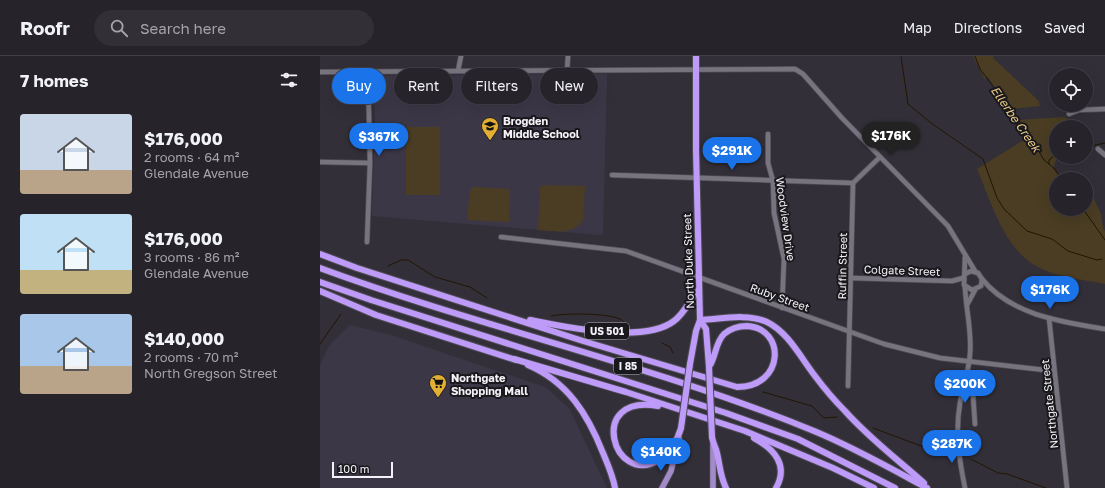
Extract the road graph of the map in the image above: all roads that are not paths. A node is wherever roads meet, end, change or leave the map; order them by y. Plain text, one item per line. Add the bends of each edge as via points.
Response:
1 (461, 56) edge
2 (568, 56) edge
3 (696, 56) edge
4 (568, 68) edge
5 (696, 70) junction
6 (458, 71) junction
7 (540, 71) edge
8 (598, 71) edge
9 (320, 72) edge
10 (332, 72) edge
11 (386, 72) edge
12 (369, 104) edge
13 (1105, 109) edge
14 (1069, 114) dead end
15 (768, 134) dead end
16 (1098, 149) dead end
17 (1105, 155) edge
18 (880, 157) junction
19 (320, 162) edge
20 (370, 164) junction
21 (612, 175) dead end
22 (696, 178) junction
23 (773, 181) junction
24 (853, 183) junction
25 (501, 237) dead end
26 (367, 242) dead end
27 (320, 254) edge
28 (965, 256) junction
29 (320, 268) edge
30 (975, 271) junction
31 (964, 276) junction
32 (699, 277) junction
33 (851, 278) junction
34 (982, 279) junction
35 (952, 281) junction
36 (320, 282) edge
37 (964, 286) junction
38 (977, 289) junction
39 (699, 290) junction
40 (320, 291) edge
41 (994, 291) junction
42 (967, 305) junction
43 (782, 308) junction
44 (499, 313) junction
45 (1049, 318) junction
46 (700, 320) junction
47 (1105, 329) edge
48 (849, 333) junction
49 (514, 359) junction
50 (969, 362) junction
51 (709, 367) junction
52 (1054, 371) junction
53 (966, 377) junction
54 (848, 386) dead end
55 (666, 406) junction
56 (975, 424) dead end
57 (729, 427) junction
58 (679, 435) junction
59 (713, 445) junction
60 (615, 488) edge
61 (662, 488) edge
62 (713, 488) edge
63 (726, 488) edge
64 (776, 488) edge
65 (874, 488) edge
66 (895, 488) edge
67 (928, 488) edge
68 (965, 488) edge
69 (1067, 488) edge

1 - 6 street
2 - 4 street
3 - 5 highway, North Duke Street
5 - 8 street
5 - 18 street via 798,70
5 - 22 highway, North Duke Street
6 - 7 street
6 - 11 street
9 - 10 street
12 - 20 street
13 - 14 street via 1078,110
15 - 23 street, Woodview Drive via 768,163
16 - 17 street
18 - 24 street
18 - 28 street via 948,226
19 - 20 street
20 - 26 street
21 - 22 street
22 - 23 street
22 - 32 highway, North Duke Street
23 - 24 street
23 - 43 street, Woodview Drive via 774,213 784,259
24 - 33 street, Ruffin Street
25 - 32 street, Ruby Street via 626,251
27 - 44 highway, US 501
28 - 30 street
28 - 31 street
29 - 67 highway, I 85 via 450,312 749,406 815,432
30 - 31 street
30 - 34 street
31 - 35 street, Colgate Street
31 - 37 street
32 - 39 highway, North Duke Street
32 - 43 street, Ruby Street
33 - 35 street, Colgate Street
33 - 48 street, Ruffin Street
34 - 38 street
34 - 41 street
35 - 37 street, Colgate Street
36 - 66 highway, I 85 via 798,439
37 - 38 street via 970,290
37 - 42 street
38 - 41 street
38 - 42 street
39 - 44 highway, US 501 via 675,321 652,331 574,329
39 - 46 highway, North Duke Street
40 - 49 highway via 376,315
41 - 45 street via 1022,308
42 - 50 street
43 - 48 street, Ruby Street
44 - 51 highway via 583,341 737,386 752,385 768,375 775,360 773,345 768,336 759,329 751,326 738,327 728,331 721,338
45 - 47 street
45 - 52 street, Northgate Street
46 - 51 highway, North Duke Street via 706,329
46 - 58 highway, bridge
46 - 67 highway via 753,318 776,328 836,402
48 - 50 street, Ruby Street via 916,352
48 - 54 street, Ruffin Street
49 - 55 highway
49 - 60 highway via 550,377 577,401 597,437
50 - 52 street, Ruby Street
50 - 53 street
51 - 59 highway, North Duke Street, bridge
52 - 69 street, Northgate Street
53 - 56 street via 972,381
53 - 68 street via 958,429
55 - 57 highway
55 - 58 highway via 643,404 625,411 617,421 613,433 617,450 631,463 647,465 662,458
57 - 64 highway via 765,444 775,453 781,469 781,478
57 - 65 highway via 756,435
58 - 61 main road via 671,471
59 - 62 main road, North Duke Street
59 - 63 highway via 717,451 720,473

